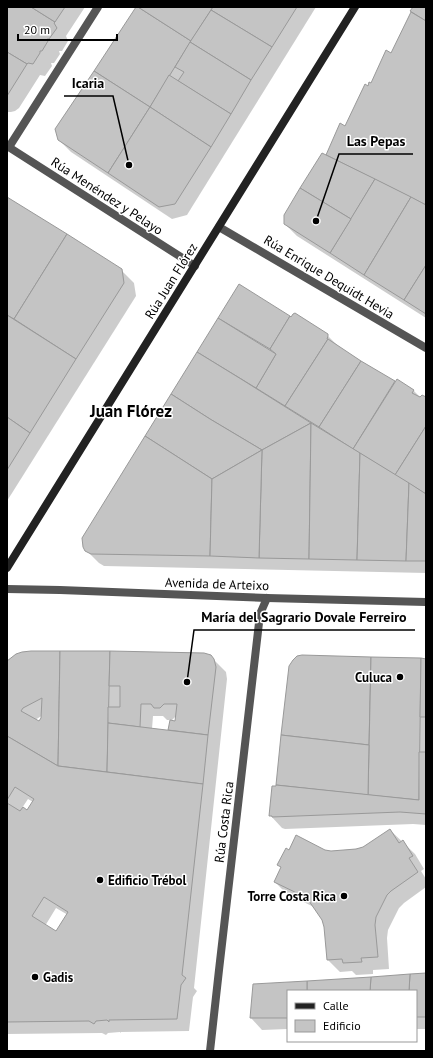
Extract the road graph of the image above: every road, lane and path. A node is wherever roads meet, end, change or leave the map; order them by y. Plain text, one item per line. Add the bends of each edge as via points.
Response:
1 (98, 7) edge
2 (355, 7) edge
3 (8, 146) edge
4 (219, 227) junction
5 (195, 266) junction
6 (426, 348) edge
7 (7, 568) edge
8 (7, 589) edge
9 (267, 598) junction
10 (426, 602) edge
11 (210, 1051) edge

1 - 3 street
2 - 4 main road, Rúa Juan Flórez
3 - 5 street, Rúa Menéndez y Pelayo
4 - 5 main road, Rúa Juan Flórez
4 - 6 street, Rúa Enrique Dequidt Hevia
5 - 7 main road, Rúa Juan Flórez
8 - 9 street, Avenida de Arteixo
9 - 10 street, Avenida de Arteixo
9 - 11 street, Rúa Costa Rica via 260,614

